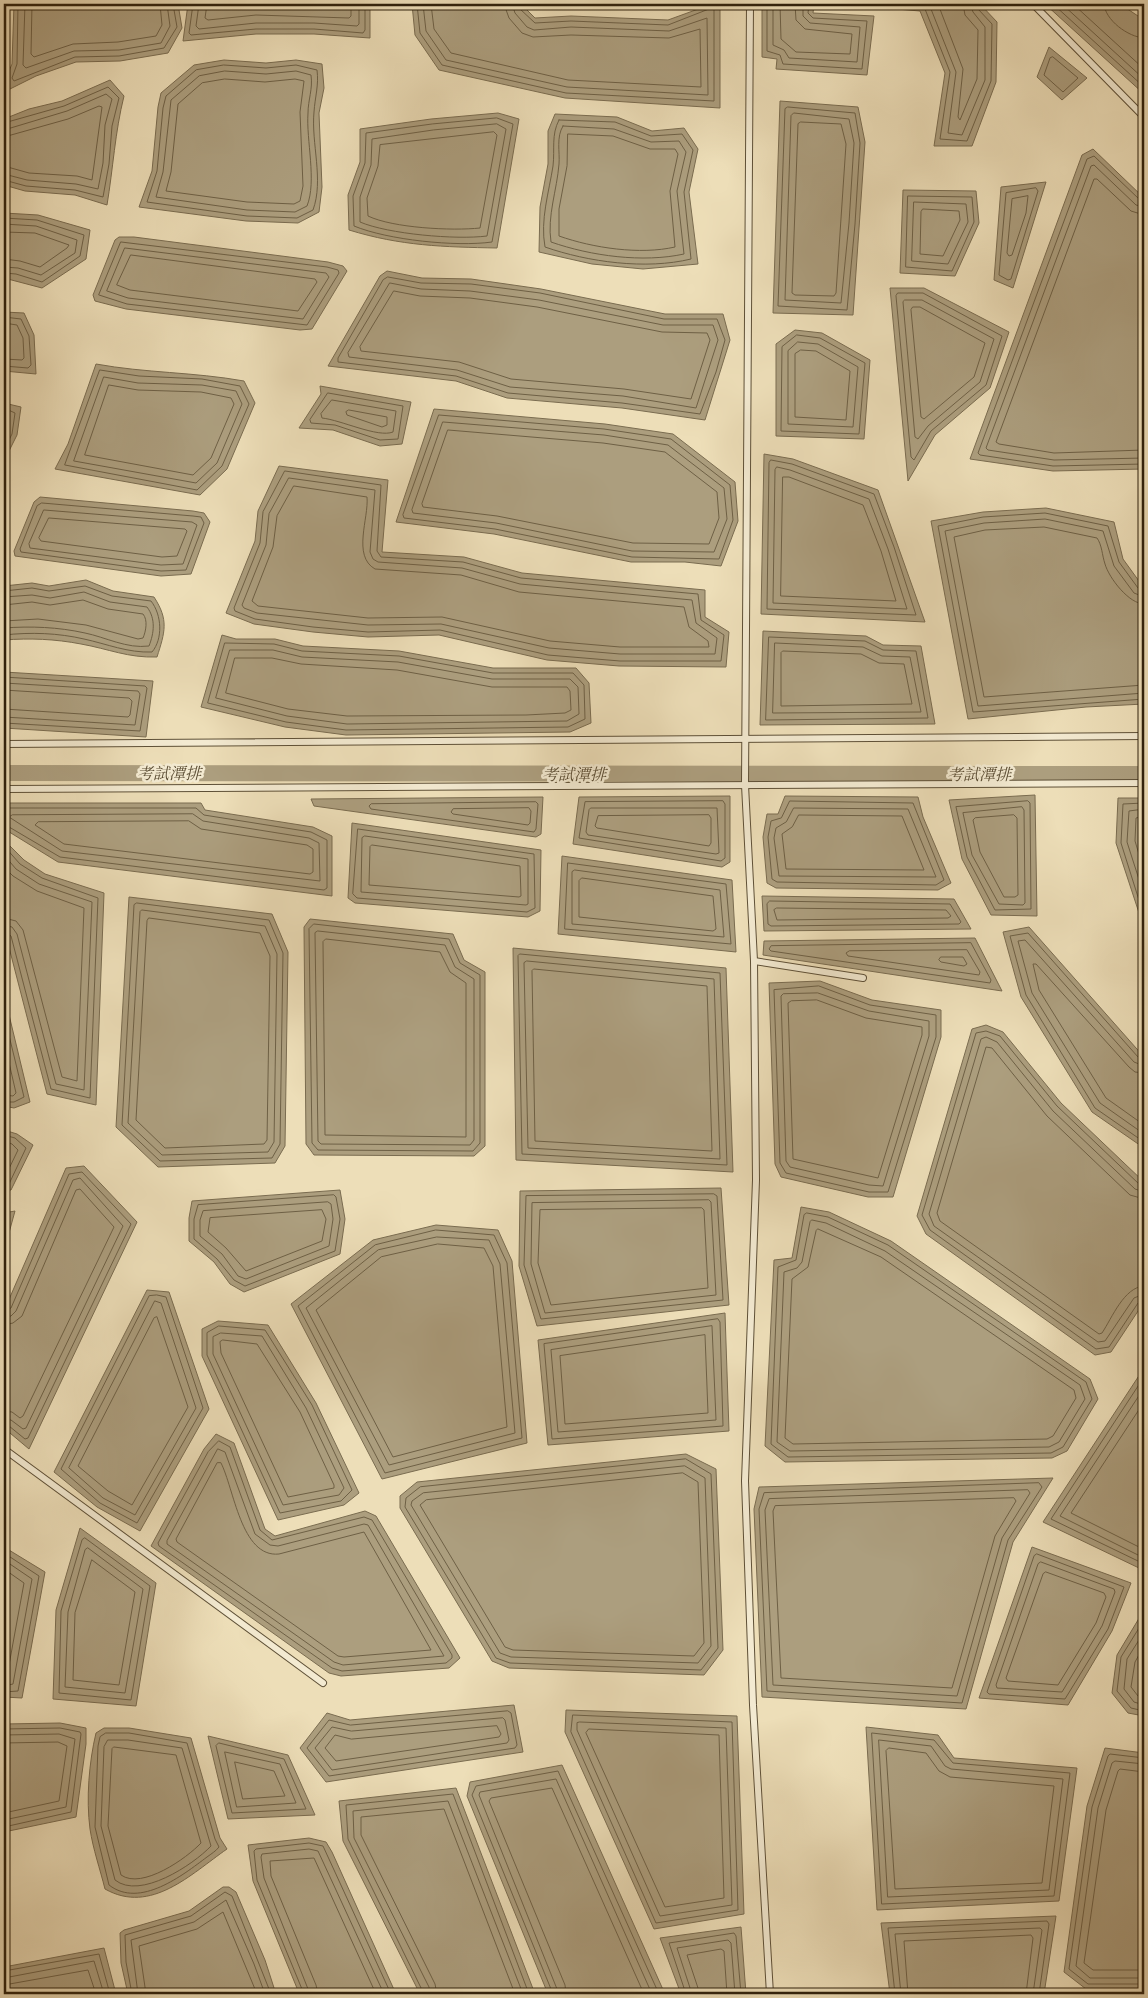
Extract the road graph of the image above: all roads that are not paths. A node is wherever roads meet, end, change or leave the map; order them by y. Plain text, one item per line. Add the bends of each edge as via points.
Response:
1 (750, 4) edge
2 (1033, 4) edge
3 (1144, 116) edge
4 (1144, 736) edge
5 (747, 741) junction
6 (4, 744) edge
7 (745, 782) junction
8 (1144, 783) edge
9 (4, 790) edge
10 (754, 961) junction
11 (863, 978) dead end
12 (4, 1449) edge
13 (324, 1683) dead end
14 (770, 1994) edge

1 - 5 lane
2 - 3 lane
4 - 5 lane
5 - 6 lane
5 - 7 lane
7 - 8 lane
7 - 9 lane
7 - 10 lane
10 - 11 lane
10 - 14 lane via 756,1180 746,1482 753,1705
12 - 13 lane

